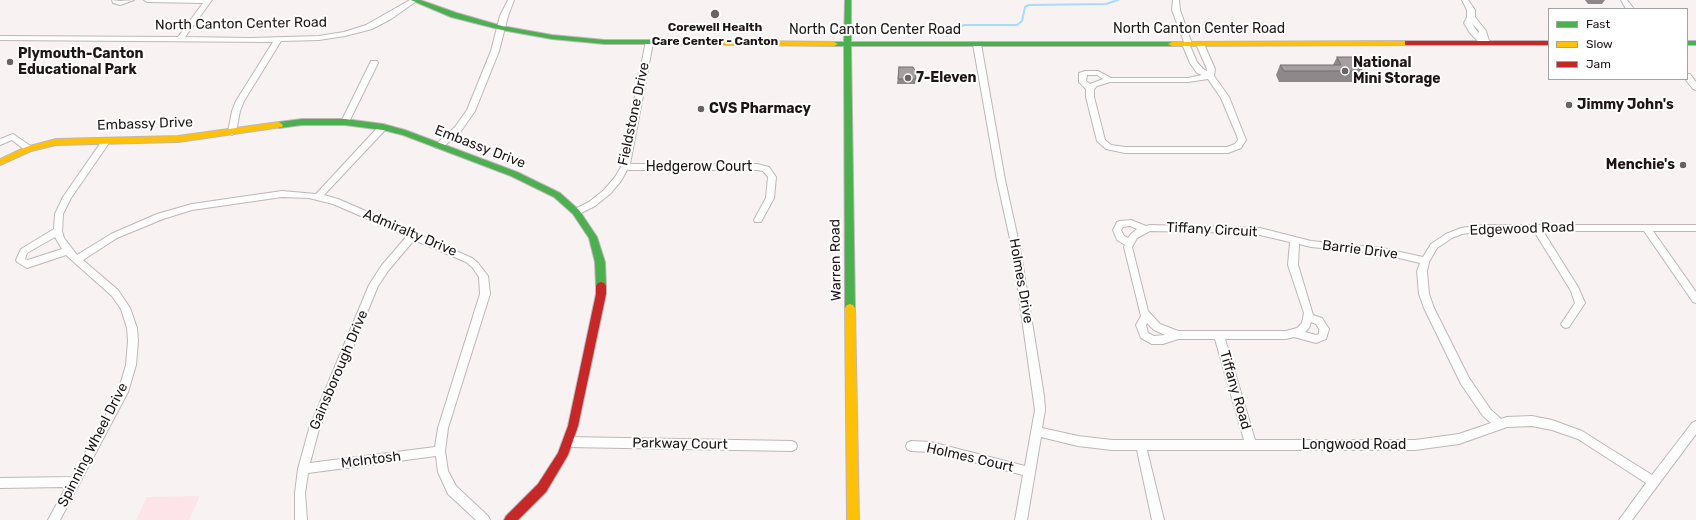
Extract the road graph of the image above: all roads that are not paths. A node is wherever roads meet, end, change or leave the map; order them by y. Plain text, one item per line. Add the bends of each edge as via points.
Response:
1 (131, 0) edge
2 (147, 0) edge
3 (209, 0) edge
4 (414, 0) edge
5 (511, 0) edge
6 (848, 0) edge
7 (1176, 0) edge
8 (1465, 0) edge
9 (115, 1) edge
10 (502, 28) junction
11 (0, 38) edge
12 (180, 39) junction
13 (278, 40) junction
14 (650, 43) junction
15 (1485, 43) junction
16 (1548, 43) edge
17 (847, 44) junction
18 (977, 44) junction
19 (1187, 44) junction
20 (1200, 44) junction
21 (374, 63) dead end
22 (1210, 76) junction
23 (1688, 77) edge
24 (1110, 80) junction
25 (1696, 86) edge
26 (1090, 88) junction
27 (345, 122) junction
28 (383, 127) junction
29 (232, 132) junction
30 (107, 140) junction
31 (1, 141) edge
32 (439, 146) junction
33 (29, 149) junction
34 (0, 162) edge
35 (624, 167) junction
36 (318, 197) junction
37 (576, 212) junction
38 (758, 220) dead end
39 (1536, 228) junction
40 (1646, 228) junction
41 (1696, 228) edge
42 (1145, 229) junction
43 (58, 231) junction
44 (414, 234) junction
45 (1295, 240) junction
46 (1129, 243) junction
47 (67, 251) junction
48 (77, 260) junction
49 (1425, 261) junction
50 (1696, 299) edge
51 (1146, 316) junction
52 (1309, 317) junction
53 (1566, 324) dead end
54 (1295, 333) junction
55 (1178, 335) junction
56 (1218, 336) junction
57 (1499, 424) junction
58 (1696, 426) edge
59 (1036, 431) junction
60 (568, 442) junction
61 (1141, 445) junction
62 (1251, 445) junction
63 (792, 446) dead end
64 (911, 446) dead end
65 (440, 451) junction
66 (302, 469) junction
67 (1029, 472) junction
68 (75, 482) junction
69 (1654, 482) junction
70 (0, 483) edge
71 (54, 520) edge
72 (301, 520) edge
73 (484, 520) edge
74 (510, 520) edge
75 (853, 520) edge
76 (1021, 520) edge
77 (1158, 520) edge
78 (1625, 520) edge

1 - 9 street via 120,3
2 - 3 street
3 - 12 street
4 - 10 main road, North Canton Center Road via 454,15
4 - 13 street, North Canton Center Road via 388,17 353,32 319,38
5 - 10 street
6 - 17 main road, Warren Road
7 - 19 street via 1176,10
8 - 15 street via 1471,10 1468,23
10 - 14 main road, North Canton Center Road via 569,39
10 - 32 street via 471,111 458,129
11 - 12 street, North Canton Center Road
12 - 13 street, North Canton Center Road
13 - 29 street via 240,101
14 - 17 main road, North Canton Center Road
14 - 35 street, Fieldstone Drive
15 - 16 main road, North Canton Center Road
15 - 20 main road, North Canton Center Road
17 - 18 main road, North Canton Center Road
17 - 75 main road, Warren Road
18 - 19 main road, North Canton Center Road
18 - 59 street, Holmes Drive via 1016,248 1038,388 1040,410
19 - 20 main road, North Canton Center Road
19 - 22 street via 1194,63 1200,71
20 - 22 street via 1211,69
21 - 27 street
22 - 24 street via 1182,80
22 - 26 street via 1225,97 1242,140 1238,146 1228,150 1109,148 1100,137
23 - 25 street
24 - 26 street via 1100,81
24 - 26 street via 1098,73 1085,73 1082,75 1083,82
27 - 28 main road, Embassy Drive
27 - 29 main road, Embassy Drive via 302,122
28 - 32 main road, Embassy Drive
28 - 36 street
29 - 30 main road, Embassy Drive via 178,139
30 - 33 main road, Embassy Drive via 61,141
30 - 43 street via 64,202
31 - 33 street via 13,138
32 - 37 main road, Embassy Drive via 536,184 557,195
33 - 34 main road, Embassy Drive
35 - 37 street, Fieldstone Drive via 607,192
35 - 38 street, Hedgerow Court via 766,169 772,177 770,198
36 - 44 street, Admiralty Drive via 335,201
36 - 48 street, Admiralty Drive via 296,194 268,195 176,211 125,230
37 - 60 main road, Embassy Drive via 589,228 596,245 602,283
39 - 40 street, Edgewood Road
39 - 49 street, Edgewood Road via 1483,228 1461,232 1439,242
39 - 53 street via 1575,290 1580,303
40 - 41 street, Edgewood Road
40 - 50 street
42 - 45 street, Tiffany Circuit via 1243,229
42 - 46 street
42 - 46 street, Tiffany Circuit via 1130,223 1120,224 1117,230 1120,238
43 - 47 street, Spinning Wheel Drive
43 - 47 street via 24,251 20,260 27,264
44 - 65 street, Admiralty Drive via 469,260 480,271 485,284 483,302 443,428
44 - 66 street, Gainsborough Drive via 385,268 374,286 314,429
45 - 49 street, Barrie Drive via 1323,246 1382,251
45 - 52 street via 1293,265
46 - 51 street via 1128,252
47 - 48 street, Spinning Wheel Drive
48 - 68 street, Spinning Wheel Drive via 119,298 129,316 133,341 131,365 123,392
49 - 57 street, Edgewood Road via 1422,283 1429,308 1464,382 1487,413
51 - 55 street via 1162,330
51 - 55 street via 1141,325 1144,335 1152,340 1163,340
52 - 54 street via 1306,325
52 - 54 street via 1319,321 1324,329 1323,336 1316,339
54 - 56 street
55 - 56 street
56 - 62 street, Tiffany Road
57 - 62 street, Longwood Road via 1459,439 1432,444
57 - 69 street, Longwood Road via 1532,421 1568,430 1595,443
58 - 69 street
59 - 61 street, Longwood Road via 1092,443
59 - 67 street, Holmes Drive
60 - 63 street, Parkway Court
60 - 74 main road, Embassy Drive via 560,462 542,488
61 - 62 street, Longwood Road
61 - 77 street
64 - 67 street, Holmes Court via 954,452
65 - 66 street, McIntosh
65 - 73 street, Admiralty Drive via 443,472 452,490
66 - 72 street, Gainsborough Drive
67 - 76 street, Holmes Drive
68 - 70 street
68 - 71 street, Spinning Wheel Drive
69 - 78 street

